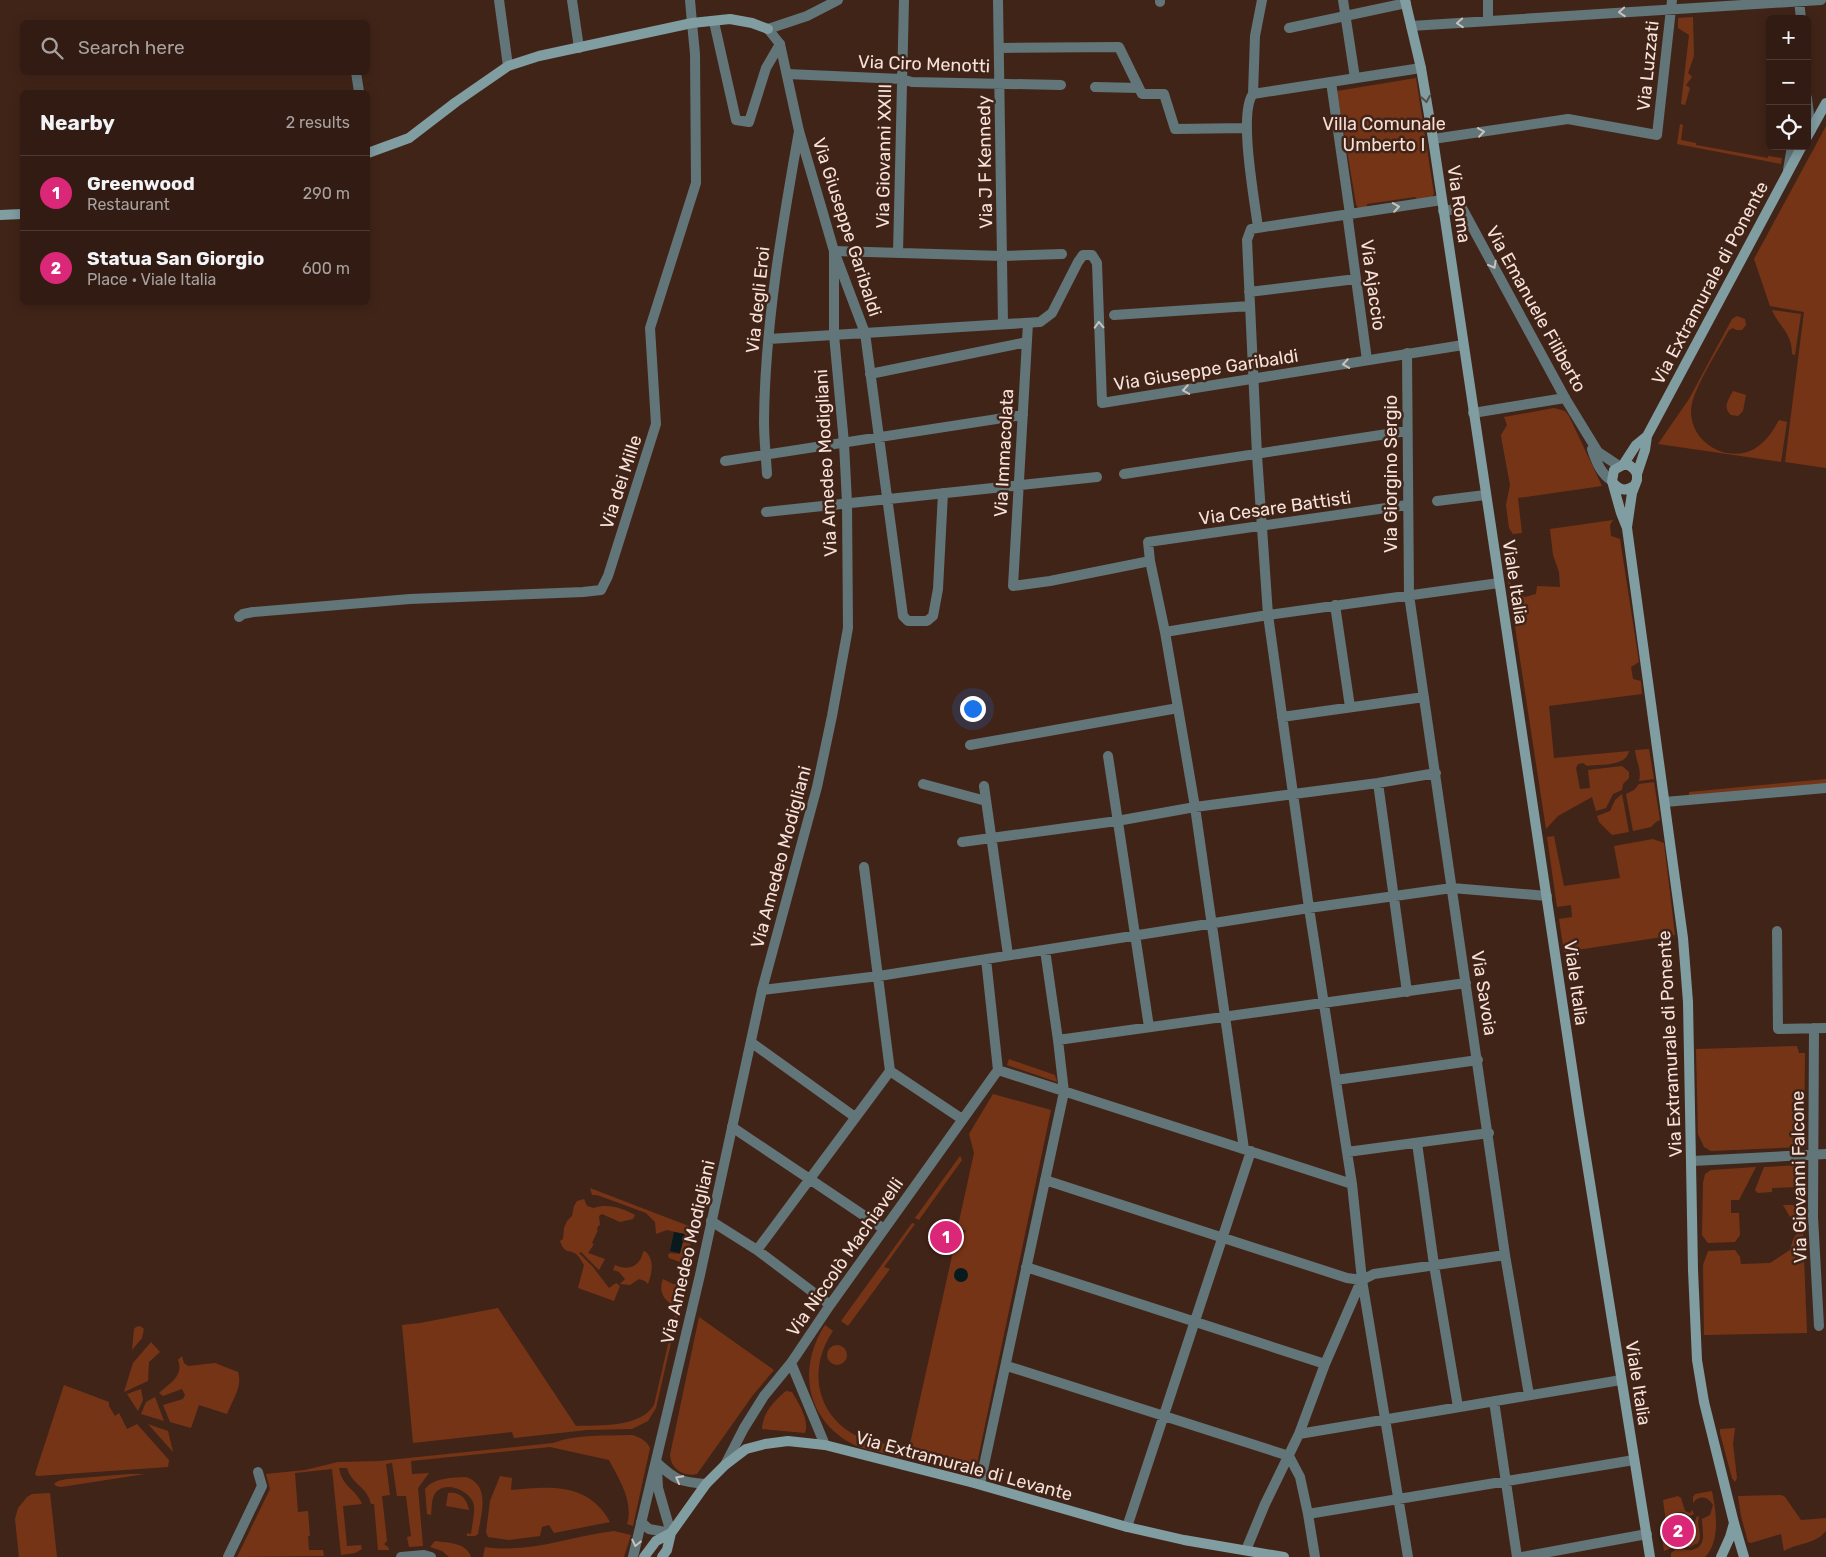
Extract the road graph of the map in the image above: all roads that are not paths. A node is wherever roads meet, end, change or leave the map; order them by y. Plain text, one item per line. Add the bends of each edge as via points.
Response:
1 (499, 0) edge
2 (572, 0) edge
3 (690, 0) edge
4 (838, 0) edge
5 (904, 0) edge
6 (998, 0) edge
7 (1262, 0) edge
8 (1343, 0) edge
9 (1488, 0) edge
10 (1821, 0) edge
11 (1799, 1) edge
12 (1405, 2) edge
13 (1672, 4) edge
14 (1801, 15) edge
15 (1345, 16) junction
16 (1488, 21) junction
17 (714, 22) junction
18 (692, 24) junction
19 (1411, 26) junction
20 (1289, 28) dead end
21 (768, 29) junction
22 (780, 44) junction
23 (579, 48) junction
24 (999, 48) junction
25 (508, 66) junction
26 (1421, 68) junction
27 (786, 74) junction
28 (356, 75) edge
29 (1356, 78) junction
30 (901, 79) junction
31 (1331, 82) junction
32 (999, 83) junction
33 (1061, 85) dead end
34 (1095, 87) dead end
35 (1139, 88) junction
36 (359, 90) edge
37 (1253, 94) junction
38 (1826, 103) edge
39 (1246, 128) junction
40 (1811, 130) edge
41 (799, 131) junction
42 (1432, 139) junction
43 (1791, 150) edge
44 (1800, 150) edge
45 (370, 152) edge
46 (1786, 175) junction
47 (1442, 200) junction
48 (1443, 211) junction
49 (20, 214) edge
50 (1350, 214) junction
51 (0, 216) edge
52 (1258, 228) junction
53 (834, 251) junction
54 (898, 253) junction
55 (1062, 254) dead end
56 (1003, 256) junction
57 (1356, 279) junction
58 (1250, 292) junction
59 (1250, 306) junction
60 (1114, 315) dead end
61 (1028, 323) junction
62 (1003, 324) junction
63 (864, 334) junction
64 (834, 335) junction
65 (769, 339) junction
66 (1027, 342) junction
67 (1463, 344) junction
68 (1407, 353) junction
69 (1367, 360) junction
70 (870, 374) junction
71 (1253, 379) junction
72 (1566, 398) junction
73 (1474, 413) junction
74 (1023, 415) junction
75 (1407, 431) junction
76 (1647, 436) junction
77 (879, 437) junction
78 (844, 443) junction
79 (1590, 443) junction
80 (1257, 454) junction
81 (766, 455) junction
82 (725, 461) dead end
83 (1621, 465) junction
84 (767, 474) dead end
85 (1124, 474) dead end
86 (1637, 474) junction
87 (1097, 477) dead end
88 (1612, 482) junction
89 (1019, 485) junction
90 (1634, 486) junction
91 (943, 493) junction
92 (1485, 495) junction
93 (887, 499) junction
94 (1437, 501) dead end
95 (847, 503) junction
96 (1407, 505) junction
97 (766, 512) dead end
98 (1262, 526) junction
99 (1627, 528) junction
100 (1150, 560) junction
101 (1499, 583) junction
102 (1409, 595) junction
103 (1335, 605) junction
104 (1268, 615) junction
105 (239, 617) dead end
106 (1165, 632) junction
107 (1424, 697) junction
108 (1350, 707) junction
109 (1178, 708) junction
110 (1282, 717) junction
111 (970, 745) dead end
112 (1108, 756) dead end
113 (1436, 773) junction
114 (1378, 782) junction
115 (923, 784) dead end
116 (984, 786) dead end
117 (1826, 788) edge
118 (1293, 793) junction
119 (986, 801) junction
120 (1665, 802) junction
121 (1195, 807) junction
122 (1117, 821) junction
123 (991, 837) junction
124 (962, 842) dead end
125 (864, 867) dead end
126 (1452, 888) junction
127 (1547, 896) junction
128 (1394, 897) junction
129 (1309, 908) junction
130 (1211, 924) junction
131 (1778, 931) dead end
132 (1136, 936) junction
133 (1045, 950) junction
134 (1008, 955) junction
135 (986, 959) junction
136 (879, 976) junction
137 (1466, 983) junction
138 (762, 990) junction
139 (1407, 992) junction
140 (1324, 1004) junction
141 (1225, 1018) junction
142 (1149, 1027) junction
143 (1814, 1028) junction
144 (1826, 1028) edge
145 (1058, 1040) junction
146 (752, 1043) junction
147 (1478, 1060) junction
148 (998, 1070) junction
149 (890, 1071) junction
150 (1336, 1080) junction
151 (1064, 1092) junction
152 (855, 1117) junction
153 (962, 1119) junction
154 (732, 1127) junction
155 (1489, 1133) junction
156 (1417, 1143) junction
157 (1247, 1150) junction
158 (1347, 1152) junction
159 (1814, 1154) junction
160 (1826, 1154) edge
161 (1692, 1160) junction
162 (809, 1179) junction
163 (1045, 1180) junction
164 (1352, 1184) junction
165 (711, 1220) junction
166 (884, 1229) junction
167 (1222, 1238) junction
168 (757, 1250) junction
169 (1505, 1255) junction
170 (1434, 1265) junction
171 (1026, 1267) junction
172 (1362, 1280) junction
173 (830, 1305) junction
174 (1194, 1321) junction
175 (1819, 1326) dead end
176 (791, 1363) junction
177 (1325, 1364) junction
178 (1006, 1366) junction
179 (1621, 1380) junction
180 (1529, 1395) junction
181 (1494, 1401) junction
182 (1458, 1407) junction
183 (1163, 1417) junction
184 (1385, 1420) junction
185 (1299, 1434) junction
186 (825, 1446) junction
187 (1289, 1456) junction
188 (1634, 1460) junction
189 (656, 1462) junction
190 (725, 1465) junction
191 (258, 1472) dead end
192 (1505, 1481) junction
193 (706, 1484) junction
194 (980, 1484) junction
195 (1399, 1498) junction
196 (1308, 1514) junction
197 (640, 1522) junction
198 (1734, 1523) junction
199 (1127, 1527) junction
200 (671, 1533) junction
201 (1647, 1534) junction
202 (1246, 1550) junction
203 (1651, 1555) edge
204 (228, 1557) edge
205 (401, 1557) edge
206 (431, 1557) edge
207 (632, 1557) edge
208 (644, 1557) edge
209 (662, 1557) edge
210 (1284, 1557) edge
211 (1315, 1557) edge
212 (1408, 1557) edge
213 (1517, 1557) edge
214 (1522, 1557) edge
215 (1720, 1557) edge
216 (1744, 1557) edge

1 - 25 street
2 - 23 street
3 - 18 street
4 - 21 street via 807,16
5 - 30 street, Via Giovanni XXIII
6 - 24 street, Via J F Kennedy
7 - 37 street via 1255,36
8 - 15 street
9 - 16 street
10 - 11 street
11 - 13 street
11 - 14 street
12 - 15 street
12 - 19 main road, Via Roma
13 -> 16 street
42 -> 13 street, Via Luzzati via 1568,119 1657,135
15 - 20 street
15 - 29 street
16 -> 19 street
17 - 18 main road
17 - 21 main road via 730,19 752,22
17 - 22 street via 736,120 749,122 766,68
18 - 23 main road
18 - 105 street, Via dei Mille via 696,183 650,328 656,424 601,590 410,599 253,612
19 - 26 main road, Via Roma
21 - 22 street, Via Giuseppe Garibaldi
22 - 27 street, Via Giuseppe Garibaldi
23 - 25 main road
24 - 32 street, Via J F Kennedy
24 - 35 street via 1119,47
25 - 45 main road via 410,138
26 - 29 street
26 -> 42 main road, Via Roma
27 - 30 street, Via Ciro Menotti
27 - 41 street, Via Giuseppe Garibaldi
28 - 36 street
29 - 31 street
30 - 32 street, Via Ciro Menotti via 912,82
30 - 54 street, Via Giovanni XXIII
31 - 37 street
31 - 50 street
32 - 33 street, Via Ciro Menotti
32 - 56 street, Via J F Kennedy
34 - 35 street
35 - 39 street via 1142,94 1164,94 1175,129
37 - 39 street via 1249,98
38 - 40 main road
39 - 52 street
41 - 53 street, Via Giuseppe Garibaldi
41 - 65 street, Via degli Eroi via 784,215
42 - 47 main road, Via Roma
43 - 46 street
44 - 46 main road, Via Extramurale di Ponente
46 - 76 main road, Via Extramurale di Ponente
47 - 48 main road, Via Roma
50 -> 47 street
48 - 67 main road, Via Roma
48 -> 72 street, Via Emanuele Filiberto via 1462,208
49 - 51 main road
50 - 52 street
50 - 57 street, Via Ajaccio via 1348,220
52 - 58 street via 1251,229 1247,240
53 - 54 street
53 - 63 street, Via Giuseppe Garibaldi
53 - 64 street, Via Amedeo Modigliani
54 - 56 street
55 - 56 street
56 - 62 street, Via J F Kennedy
57 - 58 street
57 - 69 street, Via Ajaccio
58 - 59 street
59 - 60 street
59 - 71 street
61 - 62 street, Via Giuseppe Garibaldi
61 - 66 street, Via Immacolata
71 -> 61 street, Via Giuseppe Garibaldi via 1102,403 1097,263 1092,255 1083,255 1078,262 1052,313 1040,322
62 - 63 street, Via Giuseppe Garibaldi
63 - 64 street
63 - 70 street
64 - 65 street
64 - 78 street, Via Amedeo Modigliani
65 - 81 street, Via degli Eroi via 764,422
66 - 70 street
66 - 74 street, Via Immacolata
67 - 68 street, Via Giuseppe Garibaldi
67 - 73 main road, Via Roma
68 - 69 street, Via Giuseppe Garibaldi
68 - 75 street, Via Giorgino Sergio
69 -> 71 street, Via Giuseppe Garibaldi
70 - 77 street
71 - 80 street
72 - 73 street
72 - 79 street, Via Emanuele Filiberto
73 - 92 main road, Viale Italia
74 - 77 street
74 - 89 street, Via Immacolata
75 - 80 street
75 - 96 street, Via Giorgino Sergio
76 - 83 main road, Via Extramurale di Ponente
76 - 86 main road, Via Extramurale di Ponente
77 - 78 street
77 - 93 street
78 - 81 street
78 - 95 street, Via Amedeo Modigliani
79 - 83 street via 1598,452
79 - 88 street, Via Emanuele Filiberto via 1598,464
80 - 85 street
80 - 98 street
81 - 82 street
81 - 84 street, Via degli Eroi
83 - 86 main road via 1629,465
83 - 88 main road, Via Extramurale di Ponente via 1614,470
86 - 90 main road, Via Extramurale di Ponente
87 - 89 street
88 - 90 main road via 1622,490
88 - 99 main road, Via Extramurale di Ponente
89 - 91 street
89 - 100 street, Via Immacolata via 1013,586
90 - 99 main road, Via Extramurale di Ponente
91 - 93 street
91 - 93 street via 938,589 933,616 927,621 908,621 903,616
92 - 94 street
92 - 101 main road, Viale Italia
93 - 95 street
95 - 97 street
95 - 138 street, Via Amedeo Modigliani via 848,628 817,787
96 - 98 street, Via Cesare Battisti
96 - 102 street, Via Giorgino Sergio
98 - 100 street, Via Cesare Battisti via 1148,542
98 - 104 street
99 - 120 main road, Via Extramurale di Ponente
100 - 106 street
101 - 102 street
101 - 127 main road, Viale Italia
102 - 103 street
102 - 107 street, Via Savoia
103 - 104 street
103 - 108 street
104 - 106 street
104 - 110 street
106 - 109 street
107 - 108 street
107 - 113 street, Via Savoia
108 - 110 street
109 - 111 street
109 - 121 street
110 - 118 street
112 - 122 street
113 - 114 street
113 - 126 street, Via Savoia
114 - 118 street
114 - 128 street
115 - 119 street
116 - 119 street
117 - 120 street
118 - 121 street
118 - 129 street
119 - 123 street
120 - 161 main road, Via Extramurale di Ponente via 1688,1002
121 - 122 street
121 - 130 street
122 - 123 street
122 - 132 street
123 - 124 street
123 - 134 street
125 - 136 street
126 - 127 street
126 - 128 street
126 - 137 street, Via Savoia
127 - 179 main road, Viale Italia
128 - 129 street
128 - 139 street
129 - 130 street
129 - 140 street
130 - 132 street
130 - 141 street
131 - 143 street via 1778,1029
132 - 133 street
132 - 142 street
133 - 134 street
133 - 145 street
134 - 135 street
135 - 136 street
135 - 148 street
136 - 138 street
136 - 149 street
137 - 139 street
137 - 147 street, Via Savoia
138 - 146 street, Via Amedeo Modigliani
139 - 140 street
140 - 141 street
140 - 150 street
141 - 142 street
141 - 157 street
142 - 145 street
143 - 144 street
143 - 159 street, Via Giovanni Falcone
145 - 151 street
146 - 152 street
146 - 154 street, Via Amedeo Modigliani
147 - 150 street
147 - 155 street, Via Savoia
148 - 151 street
148 - 153 street, Via Niccolò Machiavelli
149 - 152 street
149 - 153 street
150 - 158 street
151 - 157 street
151 - 163 street
152 - 162 street
153 - 166 street, Via Niccolò Machiavelli
154 - 162 street
154 - 165 street, Via Amedeo Modigliani
155 - 156 street
155 - 169 street, Via Savoia
156 - 158 street
156 - 170 street
157 - 164 street
157 - 167 street
158 - 164 street
159 - 160 street
159 - 161 street
159 - 175 street, Via Giovanni Falcone via 1813,1217
161 - 198 main road, Via Extramurale di Ponente via 1697,1360
162 - 166 street
162 - 168 street
163 - 167 street
163 - 171 street
164 - 172 street
165 - 168 street
165 - 189 street, Via Amedeo Modigliani
166 - 173 street, Via Niccolò Machiavelli
167 - 172 street
167 - 174 street
168 - 173 street
169 - 170 street
169 - 180 street, Via Savoia
170 - 172 street via 1374,1274
170 - 182 street
171 - 174 street
171 - 178 street
172 - 177 street
172 - 184 street
173 - 176 street, Via Niccolò Machiavelli
174 - 177 street
174 - 183 street
176 - 186 street
176 - 190 street, Via Niccolò Machiavelli via 754,1412
177 - 185 street
178 - 183 street
178 - 194 street
179 - 180 street
179 - 188 main road, Viale Italia
180 - 181 street
181 - 182 street
181 - 192 street
182 - 184 street
183 - 187 street
183 - 199 street
184 - 185 street
184 - 195 street
185 - 187 street
186 - 190 main road, Via Extramurale di Levante via 788,1441 765,1444 746,1449
186 - 194 main road, Via Extramurale di Levante
187 - 196 street via 1300,1477
187 - 202 street
188 - 192 street
188 - 201 main road, Viale Italia
193 -> 189 street via 685,1483
189 - 197 street, Via Amedeo Modigliani
189 - 200 street, Via Amedeo Modigliani via 658,1488
190 - 193 main road, Via Extramurale di Levante
191 - 204 street via 262,1486
192 - 195 street
192 - 213 street
193 - 200 main road, Via Extramurale di Levante
194 - 199 main road, Via Extramurale di Levante
195 - 196 street
195 - 212 street
196 - 211 street
197 - 200 street via 650,1529
197 -> 207 street, Via Amedeo Modigliani
198 - 215 main road
198 - 216 main road, Via Extramurale di Ponente
199 - 202 main road, Via Extramurale di Levante
200 - 208 main road via 656,1541
200 - 209 main road
201 - 203 main road, Viale Italia
201 - 214 street
202 - 210 main road, Via Extramurale di Levante
205 - 206 street

